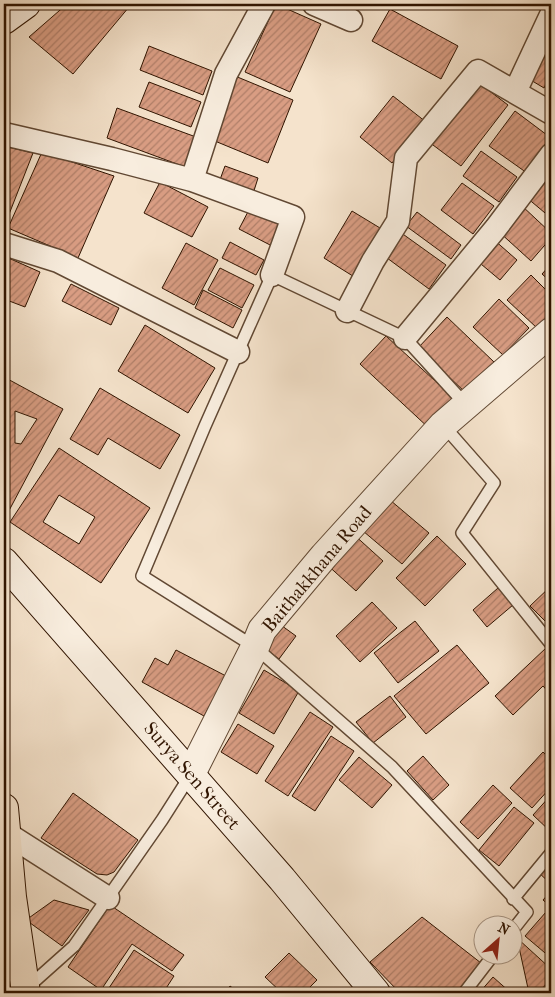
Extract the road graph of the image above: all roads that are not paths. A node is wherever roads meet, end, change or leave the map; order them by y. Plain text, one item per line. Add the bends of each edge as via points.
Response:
1 (26, 4) edge
2 (264, 4) edge
3 (314, 4) edge
4 (551, 15) edge
5 (4, 20) edge
6 (351, 20) dead end
7 (515, 92) junction
8 (551, 113) edge
9 (4, 134) edge
10 (551, 155) edge
11 (192, 180) junction
12 (4, 244) edge
13 (272, 275) junction
14 (347, 311) junction
15 (551, 332) edge
16 (405, 338) junction
17 (238, 352) junction
18 (466, 405) junction
19 (443, 425) junction
20 (4, 562) edge
21 (551, 644) edge
22 (255, 647) junction
23 (191, 774) junction
24 (5, 820) edge
25 (551, 853) edge
26 (108, 898) junction
27 (514, 899) junction
28 (522, 918) edge
29 (486, 964) edge
30 (26, 991) edge
31 (376, 993) edge
32 (464, 993) edge

1 - 5 main road
2 - 11 street via 226,74
3 - 6 street
4 - 7 street
7 - 8 street
7 - 14 street via 478,71 406,158 398,222 372,261
9 - 11 street
10 - 16 street via 496,228
11 - 13 street via 293,217
12 - 17 street via 58,262
13 - 14 lane
13 - 17 lane
14 - 16 lane
15 - 18 main road, Baithakkhana Road
16 - 18 lane
17 - 22 lane via 142,576
18 - 19 main road, Baithakkhana Road
19 - 21 lane via 494,483 462,533
19 - 22 main road, Baithakkhana Road via 324,556 262,630
20 - 23 main road, Surya Sen Street
22 - 23 main road, Baithakkhana Road
22 - 27 lane via 392,767
23 - 26 lane, Baithakkhana Road
23 - 31 main road, Surya Sen Street
24 - 26 street
24 - 30 main road
25 - 27 lane
26 - 30 lane, Baithakkhana Road via 74,946
27 - 28 lane via 527,912
29 - 32 lane

